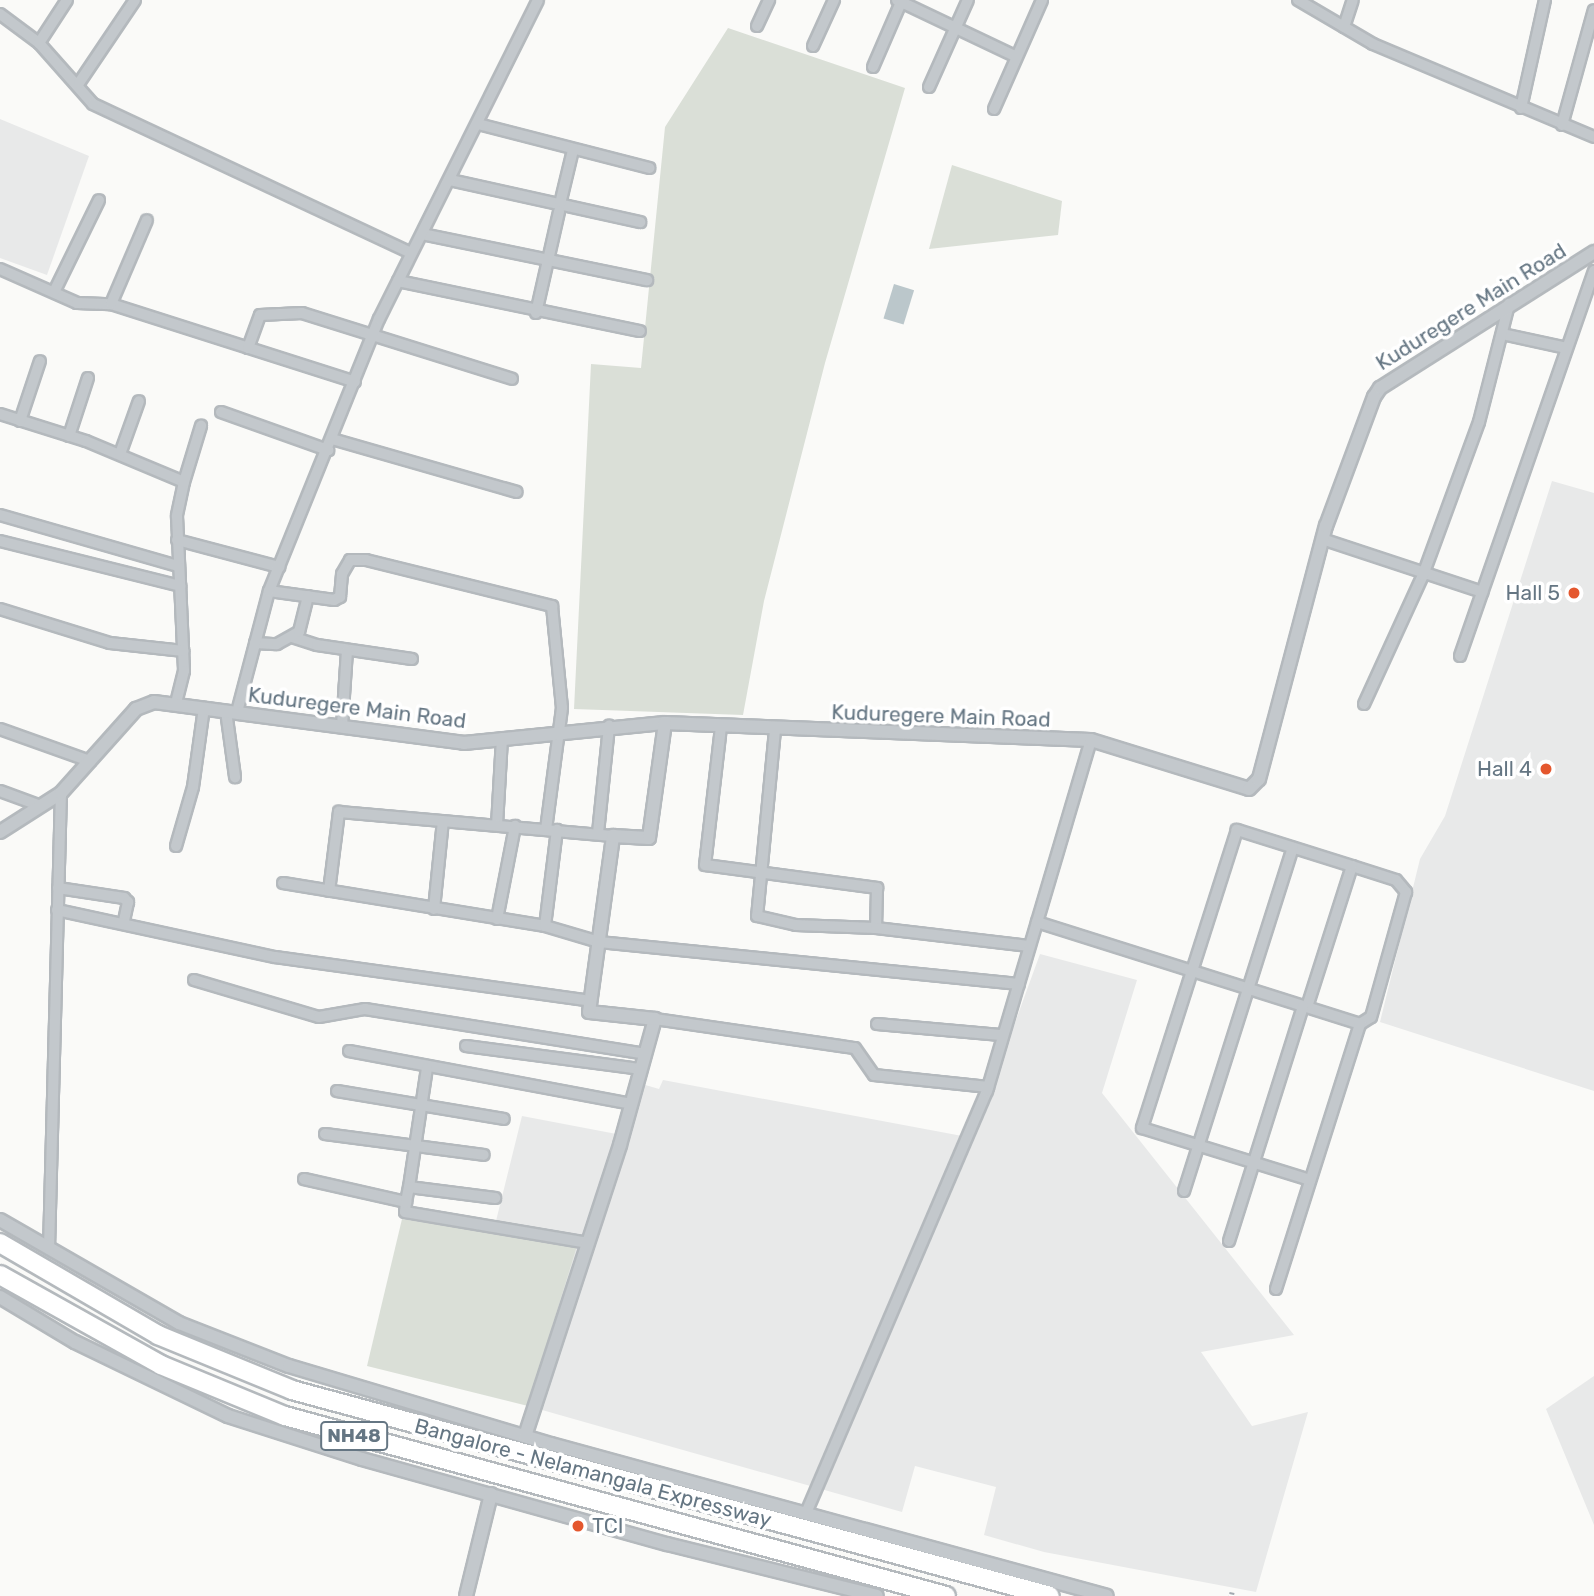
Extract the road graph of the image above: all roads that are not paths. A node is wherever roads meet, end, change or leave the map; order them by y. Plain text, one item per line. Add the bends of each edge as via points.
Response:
1 (67, 0) edge
2 (135, 0) edge
3 (538, 0) edge
4 (769, 0) edge
5 (834, 0) edge
6 (968, 0) edge
7 (1042, 0) edge
8 (1298, 0) edge
9 (1353, 0) edge
10 (1545, 0) edge
11 (900, 1) edge
12 (1314, 4) edge
13 (1594, 10) edge
14 (0, 14) edge
15 (757, 26) dead end
16 (955, 27) junction
17 (1344, 27) junction
18 (39, 43) junction
19 (813, 46) dead end
20 (1015, 56) junction
21 (873, 67) dead end
22 (79, 83) junction
23 (929, 87) dead end
24 (1521, 108) junction
25 (994, 109) dead end
26 (478, 124) junction
27 (1562, 125) junction
28 (1594, 137) edge
29 (573, 150) junction
30 (649, 168) dead end
31 (450, 180) junction
32 (99, 200) dead end
33 (560, 208) junction
34 (147, 220) dead end
35 (640, 222) dead end
36 (422, 234) junction
37 (1594, 252) edge
38 (411, 253) junction
39 (550, 261) junction
40 (0, 269) edge
41 (1594, 271) edge
42 (647, 280) dead end
43 (398, 281) junction
44 (55, 290) junction
45 (111, 304) junction
46 (1509, 304) junction
47 (536, 313) junction
48 (640, 331) dead end
49 (1502, 334) junction
50 (372, 337) junction
51 (248, 348) junction
52 (1567, 348) junction
53 (40, 360) dead end
54 (88, 378) dead end
55 (512, 379) dead end
56 (355, 382) junction
57 (139, 401) dead end
58 (221, 412) dead end
59 (0, 414) edge
60 (20, 421) junction
61 (201, 426) dead end
62 (69, 436) junction
63 (332, 439) junction
64 (328, 450) junction
65 (120, 454) junction
66 (184, 482) junction
67 (517, 492) dead end
68 (0, 514) edge
69 (1322, 539) junction
70 (177, 540) junction
71 (0, 541) edge
72 (178, 566) junction
73 (279, 567) junction
74 (1423, 575) junction
75 (180, 586) junction
76 (269, 591) junction
77 (1482, 592) junction
78 (308, 596) junction
79 (0, 609) edge
80 (292, 637) junction
81 (255, 643) junction
82 (347, 650) junction
83 (184, 651) junction
84 (1460, 656) dead end
85 (412, 659) dead end
86 (176, 704) junction
87 (1364, 704) dead end
88 (204, 708) junction
89 (231, 712) junction
90 (665, 723) junction
91 (342, 726) junction
92 (609, 726) junction
93 (721, 727) junction
94 (0, 729) edge
95 (775, 730) junction
96 (556, 732) junction
97 (502, 738) junction
98 (1091, 740) junction
99 (90, 761) junction
100 (235, 777) dead end
101 (0, 791) edge
102 (61, 793) junction
103 (41, 806) junction
104 (443, 821) junction
105 (497, 825) junction
106 (515, 827) junction
107 (551, 829) junction
108 (0, 832) edge
109 (598, 833) junction
110 (612, 836) junction
111 (176, 846) dead end
112 (1293, 848) junction
113 (1352, 866) junction
114 (761, 876) junction
115 (283, 883) dead end
116 (58, 888) junction
117 (329, 891) junction
118 (434, 909) junction
119 (57, 910) junction
120 (497, 919) junction
121 (124, 921) junction
122 (1037, 922) junction
123 (545, 926) junction
124 (876, 928) junction
125 (599, 942) junction
126 (1029, 946) junction
127 (1192, 971) junction
128 (194, 980) dead end
129 (1018, 984) junction
130 (1248, 989) junction
131 (591, 1002) junction
132 (1305, 1007) junction
133 (655, 1019) junction
134 (877, 1024) dead end
135 (1360, 1024) junction
136 (1001, 1035) junction
137 (466, 1046) dead end
138 (349, 1051) dead end
139 (645, 1054) junction
140 (427, 1068) junction
141 (641, 1069) junction
142 (988, 1087) junction
143 (337, 1091) dead end
144 (420, 1104) junction
145 (631, 1104) junction
146 (504, 1119) dead end
147 (325, 1134) dead end
148 (1199, 1145) junction
149 (414, 1147) junction
150 (485, 1155) dead end
151 (1254, 1163) junction
152 (304, 1179) dead end
153 (1310, 1180) junction
154 (409, 1187) junction
155 (1184, 1191) dead end
156 (495, 1198) dead end
157 (407, 1202) junction
158 (0, 1220) edge
159 (1228, 1241) dead end
160 (0, 1243) edge
161 (588, 1243) junction
162 (48, 1249) junction
163 (0, 1275) edge
164 (1276, 1289) dead end
165 (0, 1297) edge
166 (525, 1436) junction
167 (492, 1494) junction
168 (806, 1513) junction
169 (466, 1596) edge
170 (877, 1596) edge
171 (946, 1596) edge
172 (1050, 1596) edge
173 (1107, 1596) edge

1 - 18 street
2 - 22 street
3 - 26 street
4 - 15 street
5 - 19 street
6 - 16 street
7 - 20 street
8 - 12 street
9 - 17 street
10 - 24 street
11 - 16 street
11 - 21 street
12 - 17 street
13 - 27 street
14 - 18 street
16 - 20 street
16 - 23 street
17 - 24 street
18 - 22 street
20 - 25 street
22 - 38 street via 93,104
24 - 27 street
26 - 29 street
26 - 31 street
27 - 28 street
29 - 30 street
29 - 33 street
31 - 33 street
31 - 36 street
32 - 44 street
33 - 35 street
33 - 39 street
34 - 45 street
36 - 38 street
36 - 39 street
37 - 46 street, Kuduregere Main Road
38 - 43 street
39 - 42 street
39 - 47 street
40 - 44 street
41 - 52 street
43 - 47 street
43 - 50 street
44 - 45 street via 77,303
45 - 51 street
46 - 49 street
46 - 69 street, Kuduregere Main Road via 1380,388
47 - 48 street
49 - 52 street
49 - 74 street via 1479,422
50 - 51 street via 302,313 260,315
50 - 55 street
50 - 56 street
51 - 56 street
52 - 77 street
53 - 60 street
54 - 62 street
56 - 63 street
57 - 65 street
58 - 64 street
59 - 60 street
60 - 62 street
61 - 66 street
62 - 65 street
63 - 64 street
63 - 67 street
64 - 73 street
65 - 66 street
66 - 70 street
68 - 72 street
69 - 74 street
69 - 98 street, Kuduregere Main Road via 1259,779 1249,789
70 - 72 street
70 - 73 street
71 - 75 street
72 - 75 street
73 - 76 street
74 - 77 street
74 - 87 street
75 - 83 street
76 - 78 street
76 - 81 street
77 - 84 street
78 - 80 street via 305,623
78 - 96 street via 340,597 342,574 350,560 366,560 552,606 562,708
79 - 83 street via 110,643
80 - 81 street via 277,644
80 - 82 street
81 - 89 street
82 - 85 street
82 - 91 street
83 - 86 street
86 - 88 street, Kuduregere Main Road
86 - 99 street, Kuduregere Main Road via 154,702 136,709
88 - 89 street, Kuduregere Main Road
88 - 111 street via 193,787
89 - 91 street, Kuduregere Main Road
89 - 100 street
90 - 92 street, Kuduregere Main Road
90 - 93 street, Kuduregere Main Road
90 - 110 street via 649,838
91 - 97 street, Kuduregere Main Road via 464,743
92 - 96 street, Kuduregere Main Road
92 - 109 street
93 - 95 street, Kuduregere Main Road
93 - 114 street via 705,865
94 - 99 street
95 - 98 street, Kuduregere Main Road
95 - 114 street
96 - 97 street, Kuduregere Main Road
96 - 107 street
97 - 105 street
98 - 122 street
99 - 102 street, Kuduregere Main Road
101 - 103 street
102 - 103 street, Kuduregere Main Road
102 - 116 street
103 - 108 street, Kuduregere Main Road
104 - 105 street
104 - 117 street via 340,812
104 - 118 street
105 - 106 street
106 - 107 street
106 - 120 street
107 - 109 street
107 - 123 street
109 - 110 street
110 - 125 street
112 - 113 street
112 - 127 street via 1237,830
112 - 130 street
113 - 132 street
113 - 135 street via 1396,880 1406,892 1371,1017
114 - 124 street via 877,888
114 - 124 street via 757,916 796,925
115 - 117 street
116 - 119 street
116 - 121 street via 124,898 128,902
117 - 118 street
118 - 120 street
119 - 121 street
119 - 162 street
120 - 123 street
121 - 131 street via 275,957
122 - 126 street
122 - 127 street
123 - 125 street
124 - 126 street
125 - 129 street
125 - 131 street
126 - 129 street
127 - 130 street
127 - 148 street via 1142,1128
128 - 139 street via 319,1017 365,1009
129 - 136 street
130 - 132 street
130 - 148 street
131 - 133 street via 589,1012
132 - 135 street
132 - 151 street
133 - 139 street
133 - 142 street via 855,1048 864,1067 874,1075
134 - 136 street
135 - 153 street
136 - 142 street
137 - 141 street
138 - 140 street
139 - 141 street
140 - 144 street
140 - 145 street
141 - 145 street
142 - 168 street
143 - 144 street
144 - 146 street
144 - 149 street
145 - 161 street
147 - 149 street
148 - 151 street
148 - 155 street
149 - 150 street
149 - 154 street
151 - 153 street
151 - 159 street
152 - 157 street
153 - 164 street
154 - 156 street
154 - 157 street
157 - 161 street via 405,1212
158 - 162 street
160 - 172 highway, Bangalore - Nelamangala Expressway / NH48 via 187,1349 317,1397
161 - 166 street
162 - 166 street via 127,1296 231,1346
163 - 171 highway, Bangalore - Nelamangala Expressway / NH48 via 199,1383 329,1429
165 - 167 street via 75,1342 228,1416
166 - 168 street
167 - 169 street
167 - 170 street
168 - 173 street

